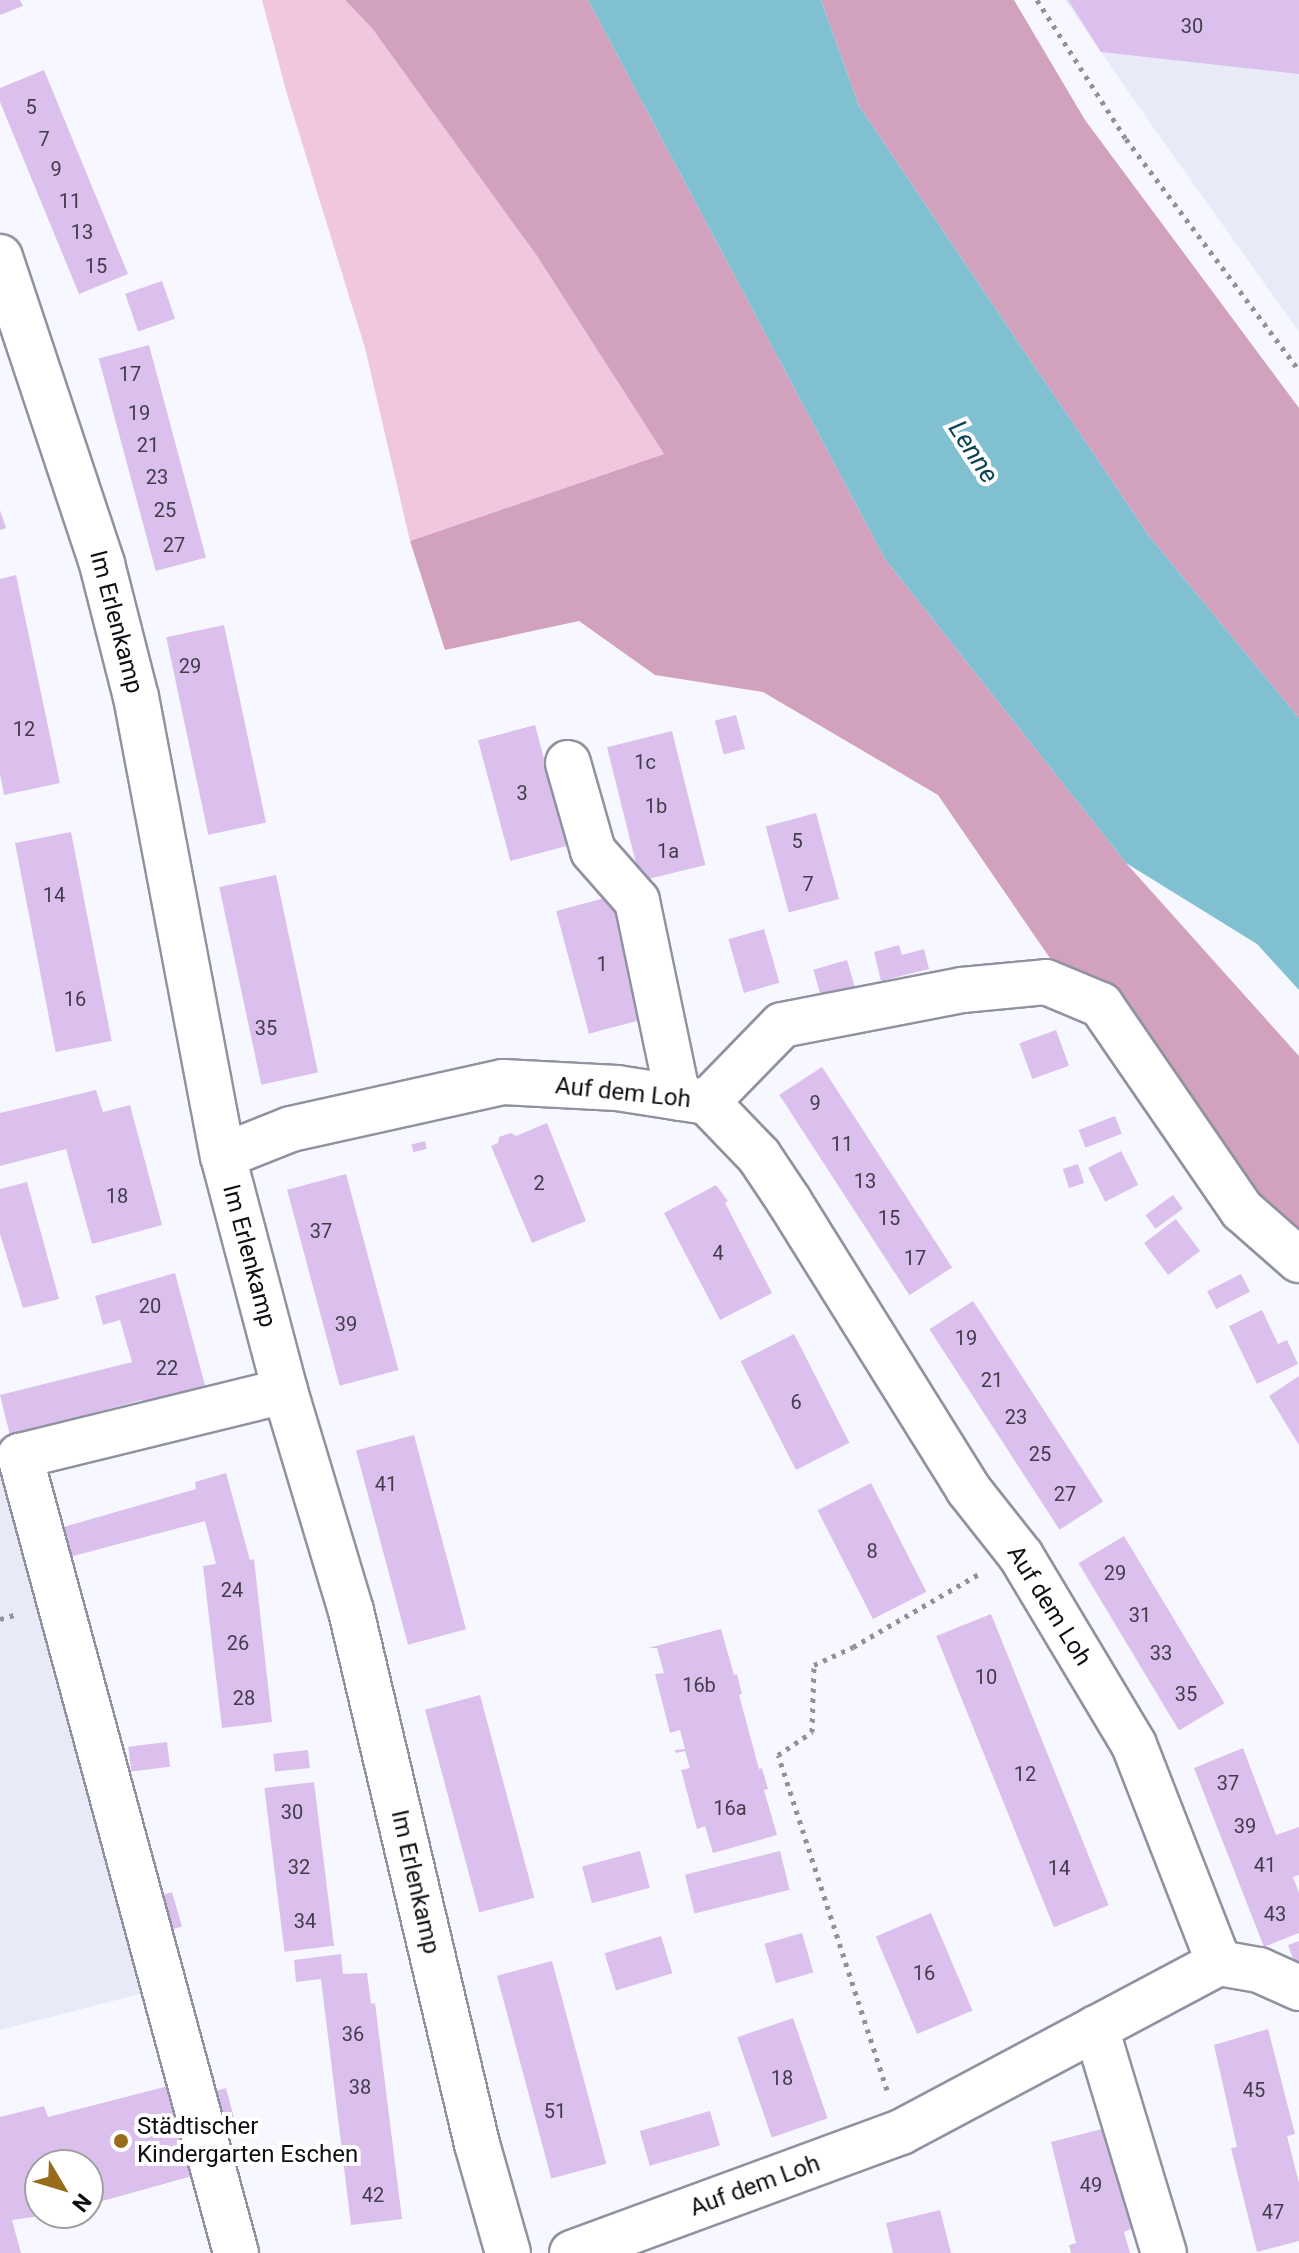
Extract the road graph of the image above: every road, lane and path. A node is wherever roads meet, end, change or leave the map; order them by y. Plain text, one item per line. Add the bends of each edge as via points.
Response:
1 (1037, 0) edge
2 (0, 257) edge
3 (1299, 370) edge
4 (568, 763) dead end
5 (692, 1100) junction
6 (223, 1156) junction
7 (1299, 1260) edge
8 (285, 1391) junction
9 (958, 1583) dead end
10 (1219, 1963) junction
11 (1299, 1988) edge
12 (1096, 2028) junction
13 (901, 2132) junction
14 (236, 2253) edge
15 (508, 2253) edge
16 (572, 2253) edge
17 (1164, 2253) edge

1 - 3 path via 1126,139
2 - 6 street, Im Erlenkamp via 102,564 136,697
4 - 5 street via 593,851 637,901
5 - 6 street, Auf dem Loh via 617,1088 503,1082 291,1129
5 - 7 street via 782,1025 962,990 1046,982 1101,1005 1242,1210
5 - 10 street, Auf dem Loh via 766,1167 968,1489 1021,1556 1126,1732
6 - 8 street, Im Erlenkamp
8 - 14 street via 20,1456
8 - 15 street, Im Erlenkamp via 351,1611 477,2144
9 - 13 path via 814,1665 812,1732 778,1755
10 - 11 street via 1259,1970
10 - 12 street, Auf dem Loh
12 - 13 street, Auf dem Loh
12 - 17 street
13 - 16 street, Auf dem Loh

